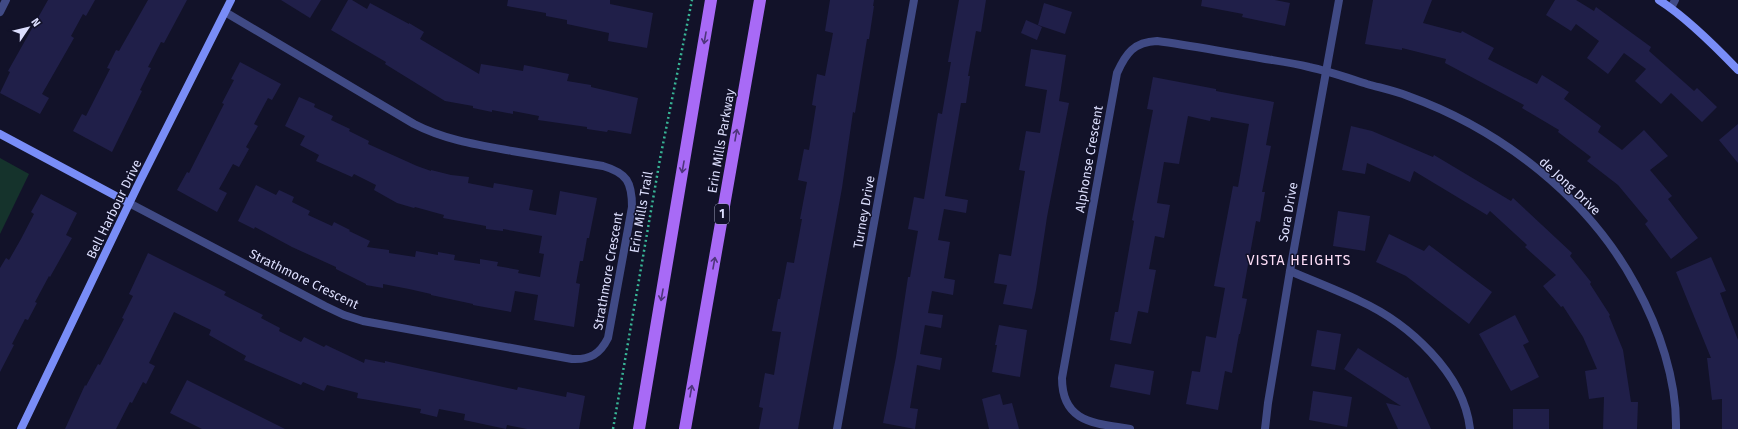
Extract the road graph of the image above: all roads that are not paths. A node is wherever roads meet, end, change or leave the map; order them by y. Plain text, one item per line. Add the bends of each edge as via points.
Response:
1 (6, 0) edge
2 (231, 0) edge
3 (711, 0) edge
4 (760, 0) edge
5 (914, 0) edge
6 (1339, 0) edge
7 (1659, 0) edge
8 (1676, 0) edge
9 (1671, 8) junction
10 (0, 12) edge
11 (224, 12) junction
12 (1738, 70) edge
13 (1327, 72) junction
14 (0, 134) edge
15 (130, 203) junction
16 (1290, 271) junction
17 (21, 429) edge
18 (639, 429) edge
19 (684, 429) edge
20 (837, 429) edge
21 (1130, 429) edge
22 (1265, 429) edge
23 (1470, 429) edge
24 (1676, 429) edge

1 - 10 street
2 - 11 street, Bell Harbour Drive
3 -> 18 main road
19 -> 4 main road, Erin Mills Parkway / 1
5 - 20 street, Turney Drive
6 - 13 street, Sora Drive
7 - 9 street
8 - 9 street
9 - 12 street
11 - 15 street, Bell Harbour Drive
11 - 15 street, Strathmore Crescent via 432,133 477,145 603,166 624,175 630,185 632,207 608,338 603,347 591,357 572,359 363,321 324,306
13 - 16 street, Sora Drive
13 - 21 street, Alphonse Crescent via 1157,41 1135,47 1124,57 1117,73 1062,378 1062,392 1066,404 1083,419
13 - 24 street, de Jong Drive via 1408,96 1464,121 1507,146 1578,206 1610,245 1648,307 1663,348 1672,388
14 - 15 street
15 - 17 street, Bell Harbour Drive
16 - 22 street, Sora Drive
16 - 23 street via 1361,301 1392,320 1425,346 1442,364 1459,391

